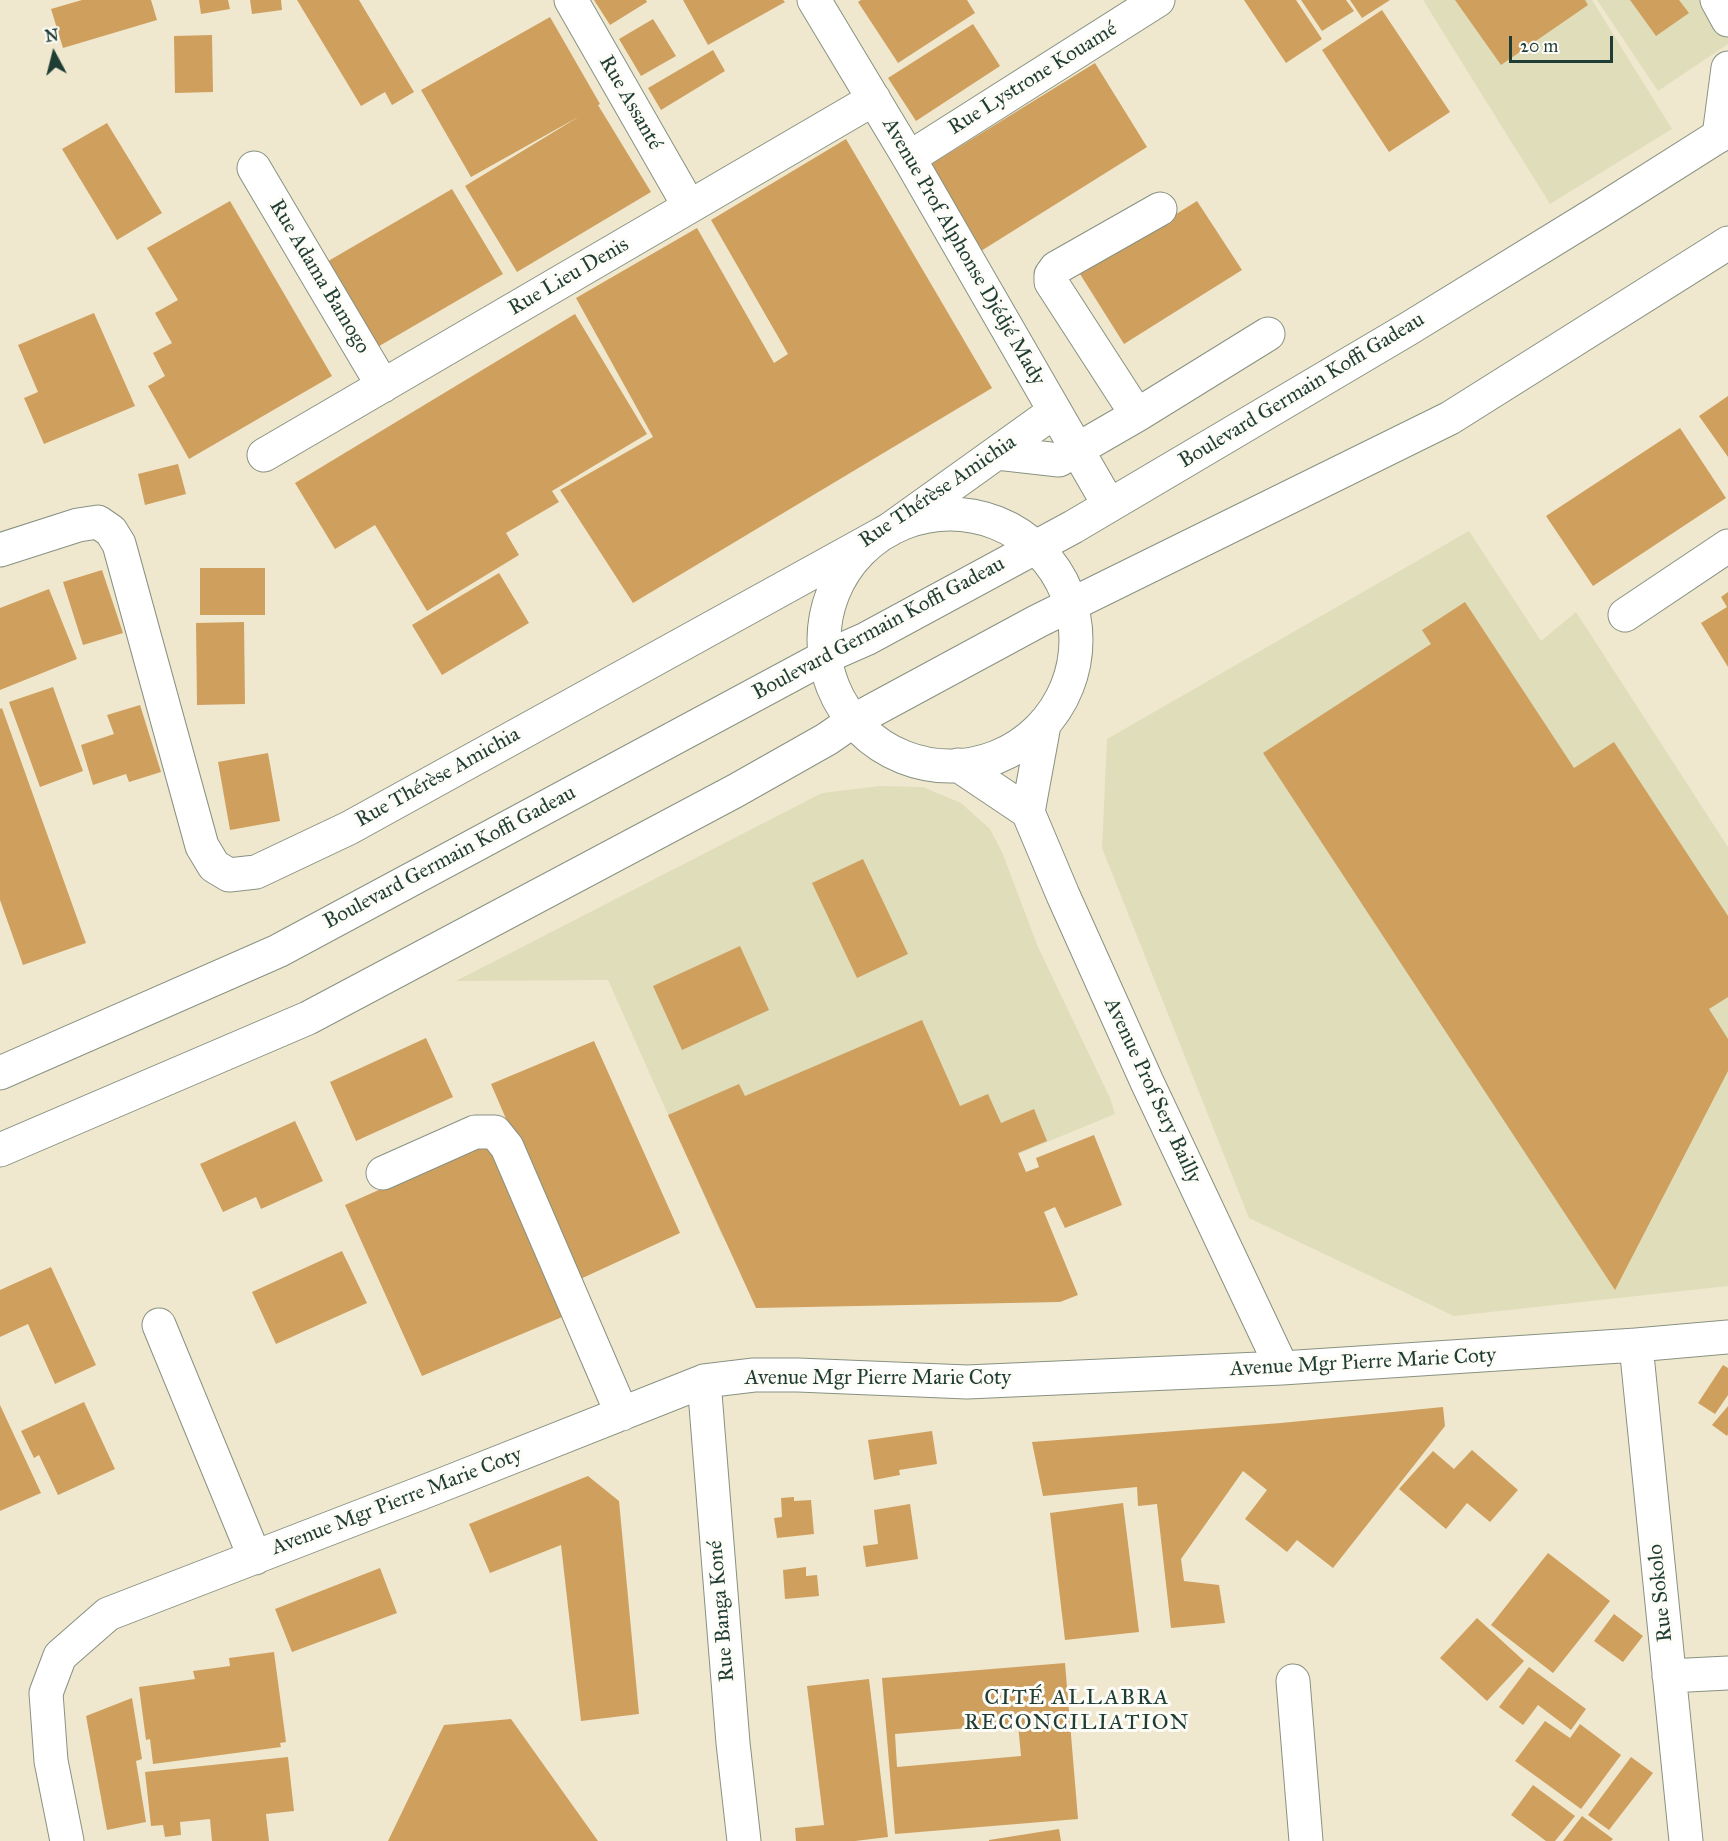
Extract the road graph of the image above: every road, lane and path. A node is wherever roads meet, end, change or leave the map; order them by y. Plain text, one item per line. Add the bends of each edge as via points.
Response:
1 (571, 0) edge
2 (814, 0) edge
3 (1158, 0) edge
4 (1717, 0) edge
5 (1728, 20) edge
6 (1728, 68) edge
7 (874, 99) junction
8 (1723, 133) edge
9 (909, 158) junction
10 (254, 168) dead end
11 (689, 206) junction
12 (1160, 209) dead end
13 (1728, 243) edge
14 (1268, 334) dead end
15 (383, 386) junction
16 (1055, 411) junction
17 (1137, 415) junction
18 (997, 453) junction
19 (264, 455) dead end
20 (1109, 505) junction
21 (889, 530) junction
22 (1037, 546) junction
23 (1728, 546) edge
24 (0, 550) edge
25 (1071, 605) junction
26 (1625, 615) dead end
27 (825, 657) junction
28 (853, 721) junction
29 (1044, 725) junction
30 (958, 765) junction
31 (1029, 812) junction
32 (0, 1072) edge
33 (0, 1150) edge
34 (383, 1173) dead end
35 (159, 1325) dead end
36 (1728, 1337) edge
37 (1636, 1346) junction
38 (1282, 1368) junction
39 (704, 1381) junction
40 (622, 1414) junction
41 (255, 1558) junction
42 (1728, 1673) edge
43 (1669, 1676) junction
44 (1293, 1682) dead end
45 (67, 1841) edge
46 (744, 1841) edge
47 (1306, 1841) edge
48 (1686, 1841) edge

1 - 11 street, Rue Assanté
2 - 7 street, Avenue Prof Alphonse Djédjé Mady
3 - 9 street, Rue Lystrone Kouamé
4 - 5 street
6 - 8 street
7 - 9 street, Avenue Prof Alphonse Djédjé Mady
7 - 11 street, Rue Lieu Denis
8 - 20 street, Boulevard Germain Koffi Gadeau via 1408,329
9 - 16 street, Avenue Prof Alphonse Djédjé Mady
10 - 15 street, Rue Adama Bamogo
11 - 15 street, Rue Lieu Denis
12 - 17 street via 1056,268 1051,275 1051,282
13 - 25 street via 1450,418
14 - 17 street
15 - 19 street, Rue Lieu Denis
16 - 18 street, Rue Thérèse Amichia
16 - 20 street, Avenue Prof Alphonse Djédjé Mady
17 - 18 street via 1059,460
18 - 21 street, Rue Thérèse Amichia
20 - 22 street, Boulevard Germain Koffi Gadeau
21 - 22 street via 911,520 963,515 1015,528
21 - 24 street, Rue Thérèse Amichia via 349,828 256,873 230,875 214,866 202,846 119,544 111,531 98,522 78,525
21 - 27 street via 850,562 838,582 828,606
22 - 25 street via 1059,571
22 - 27 street, Boulevard Germain Koffi Gadeau via 866,639
23 - 26 street
25 - 28 street
25 - 29 street via 1076,656 1070,682
27 - 28 street via 830,680
27 - 32 street, Boulevard Germain Koffi Gadeau via 278,951
28 - 30 street via 891,752 935,765
28 - 33 street via 735,791 308,1018
29 - 30 street via 1003,754
29 - 31 street
30 - 31 street
31 - 38 street, Avenue Prof Sery Bailly via 1147,1082
34 - 40 street via 475,1132 495,1132 507,1147
35 - 41 street
36 - 37 street, Avenue Mgr Pierre Marie Coty
37 - 38 street, Avenue Mgr Pierre Marie Coty
37 - 43 street, Rue Sokolo
38 - 39 street, Avenue Mgr Pierre Marie Coty via 967,1382 798,1375
39 - 40 street, Avenue Mgr Pierre Marie Coty
39 - 46 street, Rue Banga Koné
40 - 41 street, Avenue Mgr Pierre Marie Coty
41 - 45 street, Avenue Mgr Pierre Marie Coty via 108,1614 60,1656 46,1693 51,1761
42 - 43 street
43 - 48 street, Rue Sokolo
44 - 47 street

